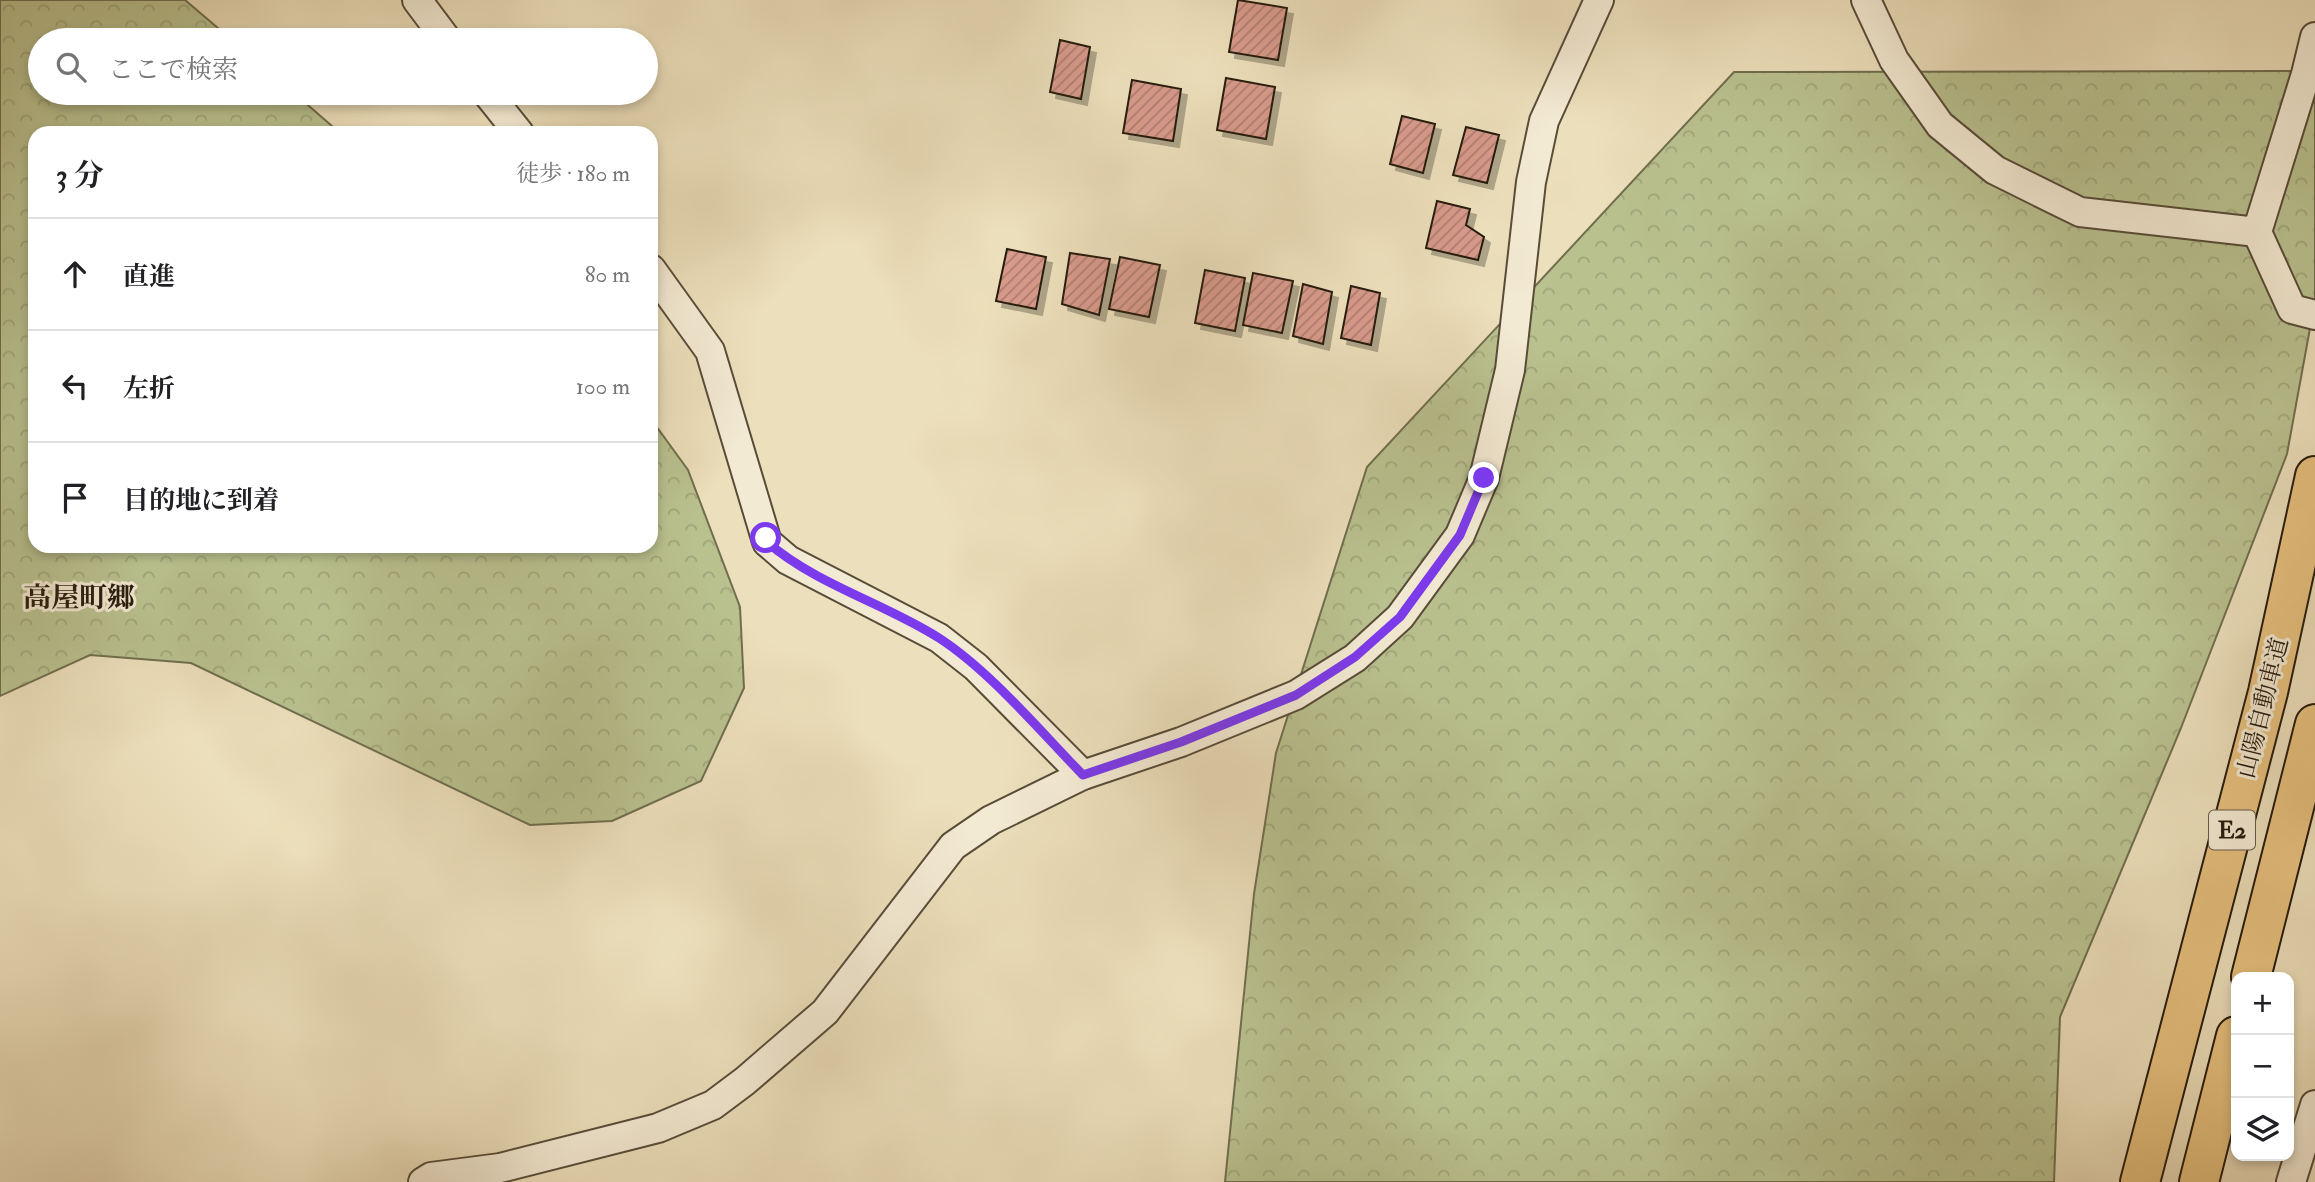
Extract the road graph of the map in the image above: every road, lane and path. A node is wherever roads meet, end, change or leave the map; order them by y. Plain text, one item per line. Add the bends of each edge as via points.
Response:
1 (417, 0) edge
2 (1599, 0) edge
3 (1866, 0) edge
4 (438, 28) edge
5 (2315, 37) edge
6 (497, 105) edge
7 (513, 126) edge
8 (2257, 232) junction
9 (658, 279) edge
10 (2308, 313) edge
11 (2315, 476) edge
12 (2315, 724) edge
13 (1083, 775) junction
14 (2252, 972) edge
15 (2231, 1056) edge
16 (2315, 1105) edge
17 (423, 1182) edge
18 (2140, 1182) edge
19 (2199, 1182) edge
20 (2291, 1182) edge

1 - 4 street
2 - 13 street via 1544,121 1531,182 1510,370 1484,478 1460,535 1400,617 1355,657 1296,695 1181,742
3 - 8 street via 1894,60 1940,125 1995,170 2080,212
5 - 8 street
6 - 7 street
8 - 10 street via 2292,309
9 - 13 street via 710,351 767,542 788,560 939,638 976,667
11 - 18 highway, 山陽自動車道 / E2 via 2268,692
12 - 14 highway, E2
13 - 17 street via 991,820 953,846 825,1012 713,1105 658,1128 500,1168 430,1177
15 - 19 highway
16 - 20 street

